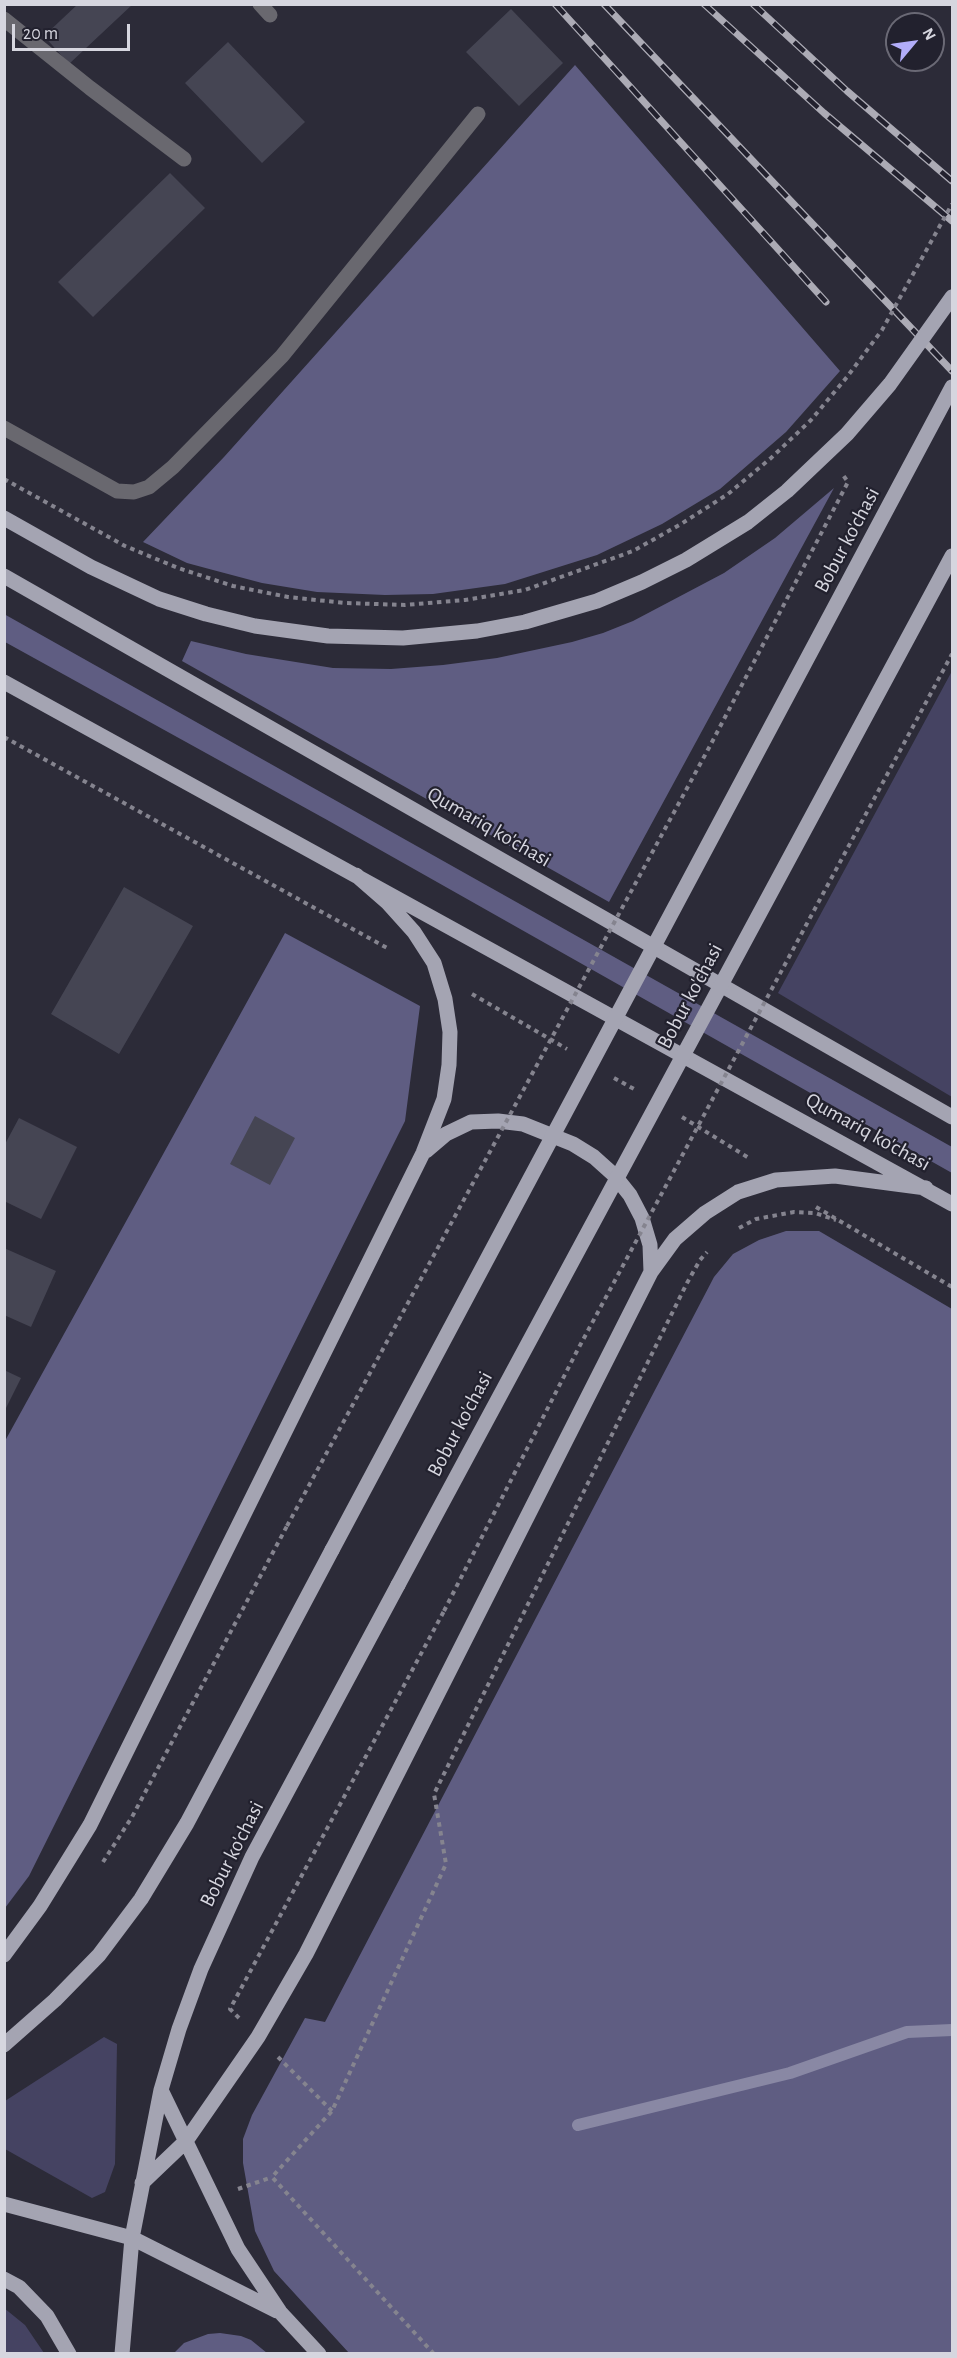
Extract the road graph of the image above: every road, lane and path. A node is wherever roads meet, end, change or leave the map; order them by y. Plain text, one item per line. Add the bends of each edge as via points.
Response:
1 (4, 19) edge
2 (478, 114) dead end
3 (184, 159) dead end
4 (952, 204) edge
5 (952, 297) edge
6 (952, 387) edge
7 (4, 428) edge
8 (826, 456) junction
9 (4, 479) edge
10 (4, 518) edge
11 (952, 556) edge
12 (4, 576) edge
13 (952, 654) edge
14 (4, 682) edge
15 (4, 737) edge
16 (356, 875) junction
17 (396, 952) dead end
18 (437, 975) junction
19 (569, 1051) dead end
20 (610, 1075) dead end
21 (640, 1093) dead end
22 (952, 1116) edge
23 (681, 1117) dead end
24 (423, 1153) junction
25 (776, 1180) junction
26 (926, 1188) junction
27 (952, 1204) edge
28 (816, 1206) dead end
29 (836, 1220) junction
30 (735, 1230) dead end
31 (711, 1248) dead end
32 (651, 1272) junction
33 (952, 1287) edge
34 (287, 1526) dead end
35 (444, 1611) dead end
36 (4, 1955) edge
37 (4, 2045) edge
38 (161, 2090) junction
39 (186, 2141) junction
40 (142, 2183) junction
41 (4, 2204) edge
42 (132, 2238) junction
43 (4, 2279) edge
44 (280, 2312) junction
45 (69, 2354) edge
46 (122, 2354) edge
47 (318, 2354) edge
48 (434, 2354) edge

1 - 3 street
2 - 7 street via 282,356 149,487 134,492 117,491
4 - 9 path, bridge via 882,330 811,420 771,458 728,494 633,551 525,590 405,605 345,603 233,586 125,546
5 - 8 main road, bridge via 890,384
6 - 37 main road, Bobur ko'chasi, bridge via 187,1823 147,1890 99,1955
8 - 10 main road, bridge via 748,522 642,582 541,618 428,637 328,636 206,614 136,589
8 - 34 path, bridge via 848,482 711,744
11 - 38 main road, Bobur ko'chasi, bridge via 252,1857 201,1969 178,2029
12 - 22 main road, Qumariq ko'chasi
13 - 35 path, bridge via 577,1351
14 - 16 main road, Qumariq ko'chasi
15 - 17 path
16 - 18 main road via 414,932 434,963
16 - 26 main road, Qumariq ko'chasi
18 - 19 path
18 - 24 main road via 450,1032 449,1065 444,1099
20 - 21 path
23 - 25 path via 743,1153
24 - 32 main road via 446,1134 471,1122 524,1124 573,1144 614,1174 630,1196 650,1245
24 - 36 main road via 90,1825
25 - 26 main road via 835,1176
25 - 32 main road via 738,1192 705,1213 675,1239
26 - 27 main road, Qumariq ko'chasi
28 - 29 path
29 - 30 path via 794,1212 756,1219
29 - 33 path
31 - 48 path via 687,1283 434,1794 446,1864 332,2111 272,2177
32 - 39 main road via 306,1954 258,2037
38 - 39 main road
38 - 40 main road, Bobur ko'chasi
39 - 40 main road
39 - 44 main road via 238,2248
40 - 42 main road, Bobur ko'chasi
41 - 42 main road
42 - 44 main road
42 - 46 main road, Bobur ko'chasi
43 - 45 main road via 26,2293 47,2316
44 - 47 main road

